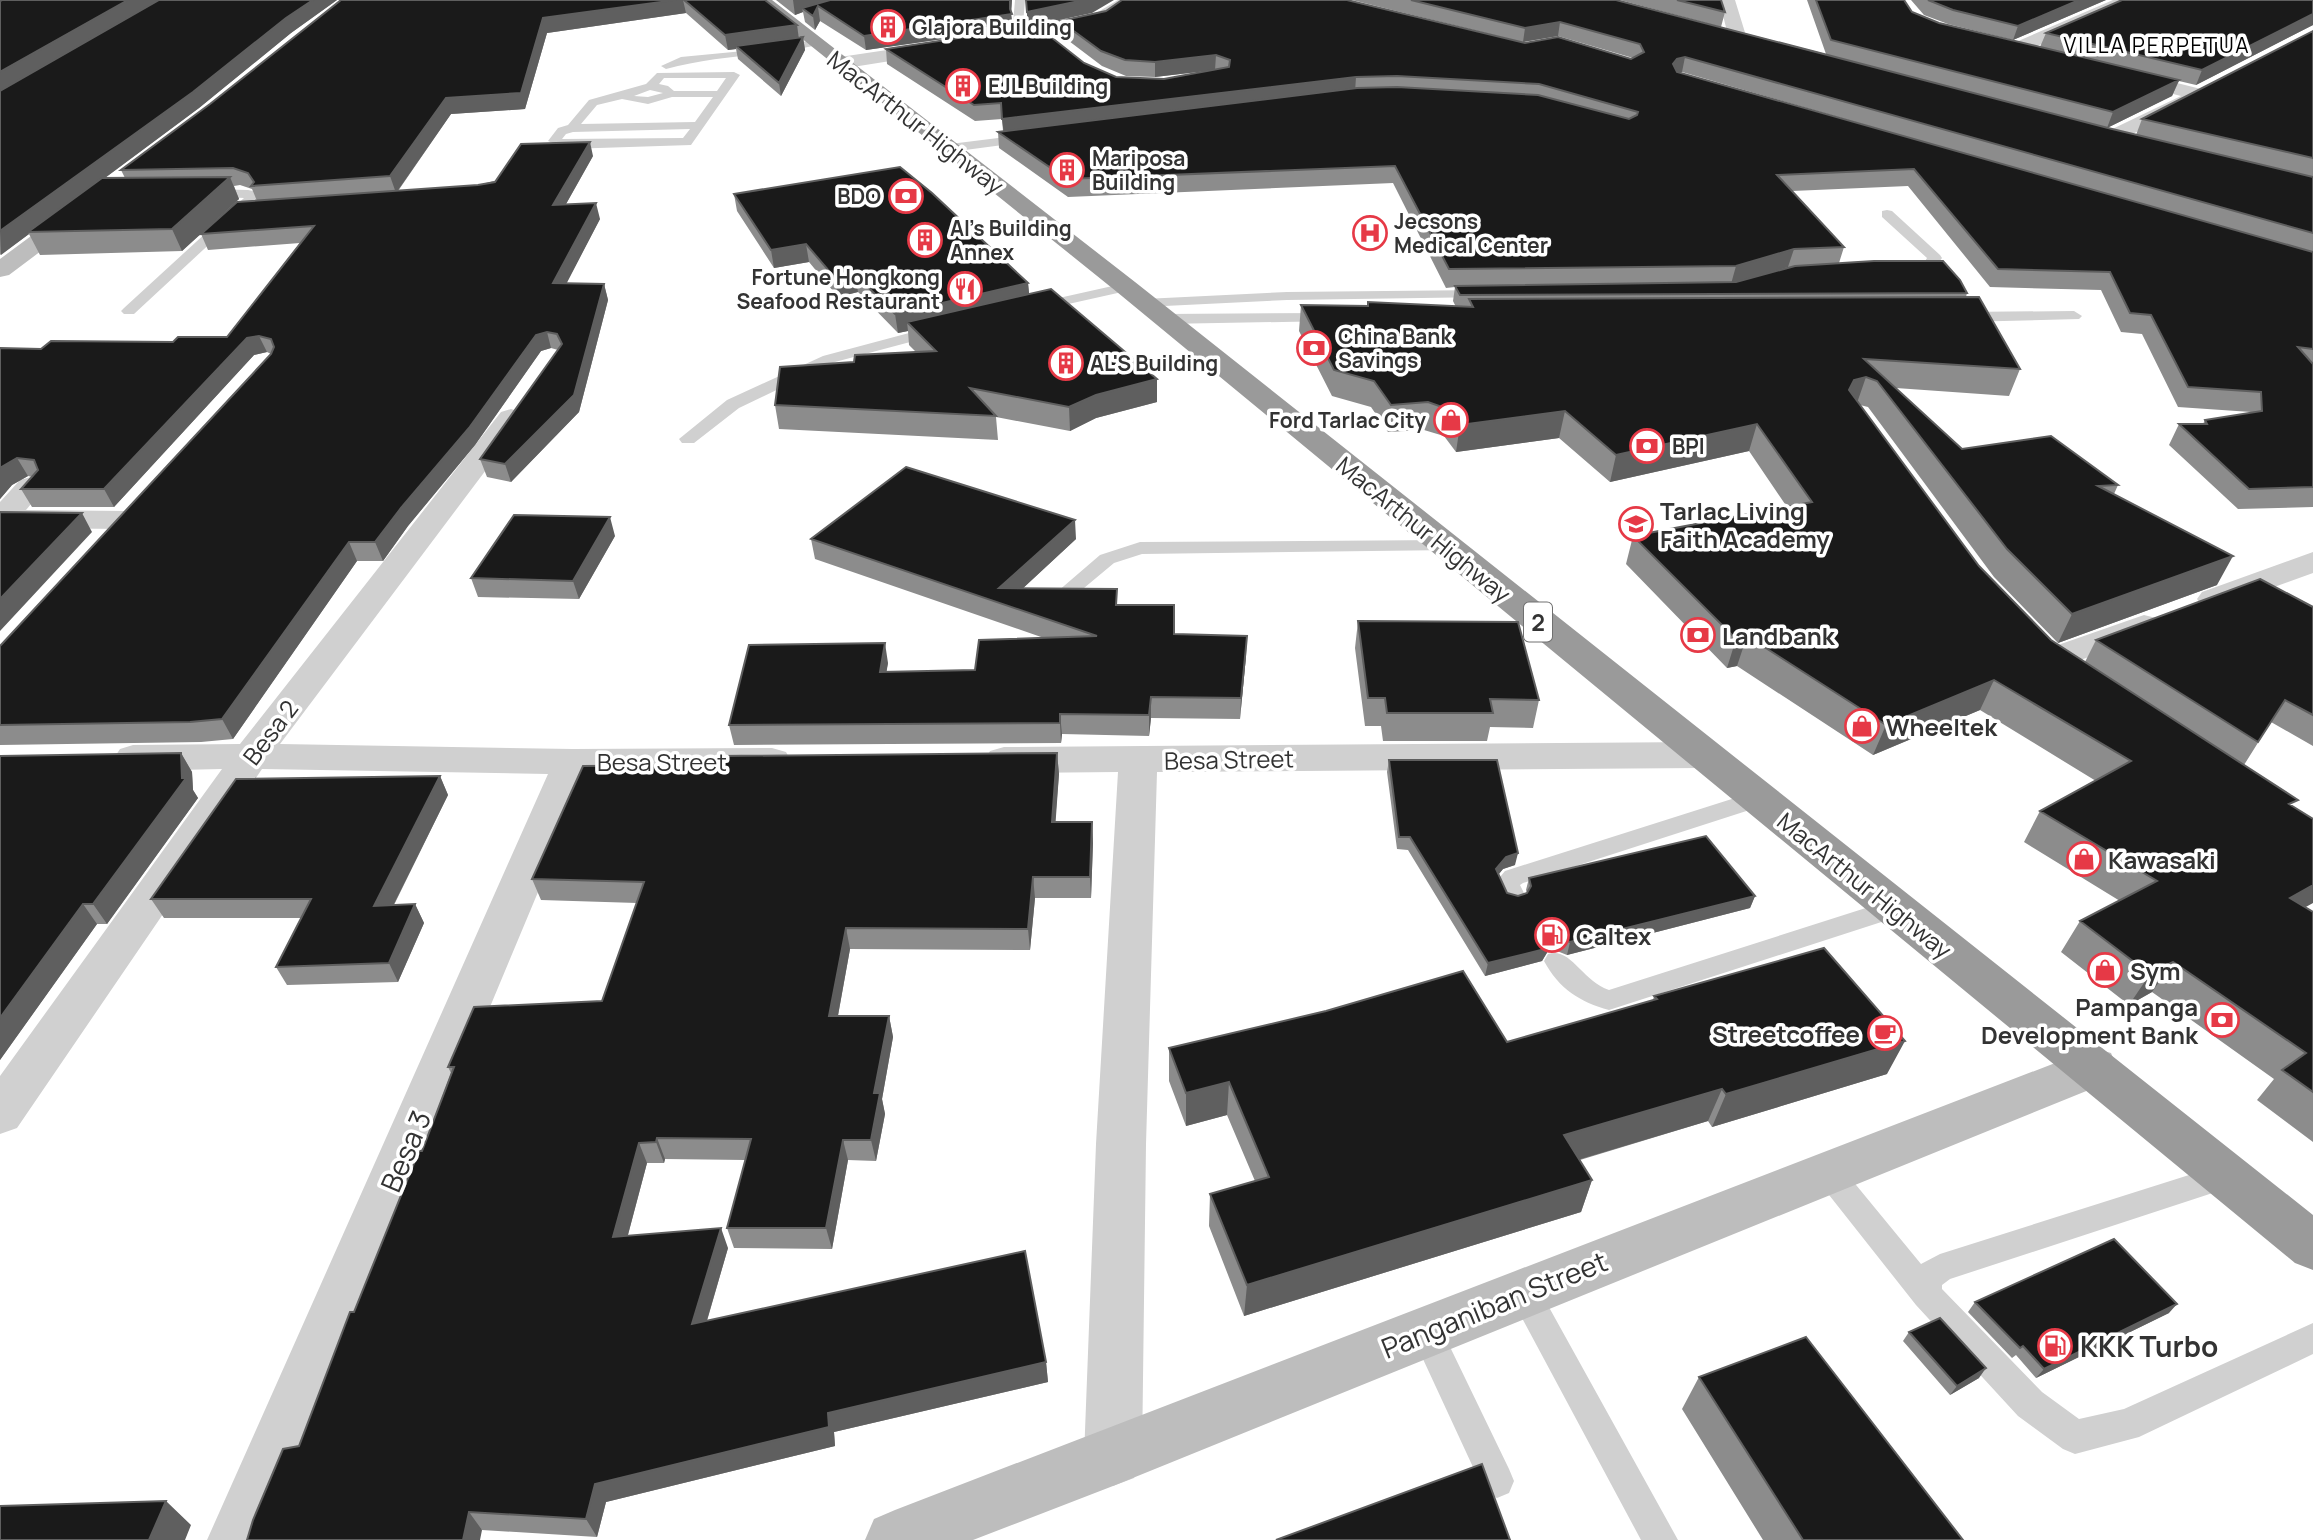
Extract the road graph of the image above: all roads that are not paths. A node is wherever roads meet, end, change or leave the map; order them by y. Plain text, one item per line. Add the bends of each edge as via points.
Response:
1 (762, 0) edge
2 (1020, 0) edge
3 (1130, 0) edge
4 (1727, 0) edge
5 (2127, 0) edge
6 (1712, 32) edge
7 (1033, 33) junction
8 (810, 36) junction
9 (1062, 48) edge
10 (2041, 55) edge
11 (2106, 71) edge
12 (661, 75) junction
13 (650, 87) junction
14 (671, 94) junction
15 (721, 94) junction
16 (626, 96) junction
17 (700, 124) junction
18 (572, 128) junction
19 (1044, 136) edge
20 (2136, 144) edge
21 (950, 148) junction
22 (185, 192) edge
23 (93, 201) edge
24 (265, 209) edge
25 (238, 211) junction
26 (1887, 214) dead end
27 (1890, 268) edge
28 (0, 270) edge
29 (1495, 294) edge
30 (1145, 303) junction
31 (130, 311) dead end
32 (1018, 312) edge
33 (2074, 316) dead end
34 (1948, 317) edge
35 (1346, 318) edge
36 (951, 327) edge
37 (531, 390) edge
38 (688, 439) dead end
39 (31, 485) edge
40 (1445, 546) junction
41 (99, 549) edge
42 (2313, 562) edge
43 (1053, 604) edge
44 (2085, 682) edge
45 (1702, 755) junction
46 (251, 756) junction
47 (98, 758) edge
48 (963, 760) edge
49 (1138, 760) junction
50 (801, 761) edge
51 (573, 762) junction
52 (1757, 799) junction
53 (1514, 897) edge
54 (1894, 908) junction
55 (1557, 961) dead end
56 (2094, 1067) junction
57 (0, 1114) edge
58 (1828, 1172) junction
59 (2227, 1176) junction
60 (2313, 1246) edge
61 (1524, 1292) junction
62 (1927, 1295) junction
63 (1426, 1331) junction
64 (2313, 1338) edge
65 (1113, 1457) junction
66 (1497, 1481) dead end
67 (237, 1540) edge
68 (895, 1540) edge
69 (1660, 1540) edge

1 - 8 highway, MacArthur Highway / 2
2 - 7 lane via 1018,24
3 - 7 street via 1099,19
4 - 6 street via 1745,41
5 - 10 street via 2008,47
7 - 8 street
7 - 9 street
8 - 12 lane via 754,53 681,60 663,67
8 - 21 highway, MacArthur Highway / 2
11 - 20 street via 2203,91 2102,136
12 - 13 lane
12 - 15 lane via 734,75
13 - 14 lane
13 - 16 lane
14 - 15 lane
14 - 16 lane via 648,101
15 - 17 lane
16 - 18 lane via 593,102
17 - 18 lane
17 - 18 lane via 687,142 556,144 558,133
19 - 21 lane
21 - 30 highway, MacArthur Highway / 2
22 - 25 lane via 248,194 251,198
23 - 28 street
24 - 25 lane
25 - 31 lane
26 - 27 lane via 1935,258 1928,267
29 - 30 lane
30 - 32 lane
30 - 35 lane
30 - 40 highway, MacArthur Highway / 2
33 - 34 lane
36 - 38 lane via 829,359 733,404
37 - 46 street, Besa 2
39 - 41 street via 5,516 134,510
40 - 43 lane via 1140,548 1107,559
40 - 45 highway, MacArthur Highway / 2
42 - 44 street via 2176,614 2042,651
45 - 49 street, Besa Street
45 - 52 highway, MacArthur Highway / 2
46 - 47 street, Besa Street
46 - 51 street, Besa Street
46 - 57 street, Besa 2
48 - 49 street, Besa Street
49 - 65 street
50 - 51 street, Besa Street
51 - 67 street, Besa 3
52 - 53 lane via 1514,877 1507,883
52 - 54 highway, MacArthur Highway / 2
54 - 55 lane via 1609,1000 1576,986
54 - 56 highway, MacArthur Highway / 2
56 - 58 street, Panganiban Street
56 - 59 highway, MacArthur Highway / 2
58 - 61 street, Panganiban Street
58 - 62 lane
59 - 60 highway, MacArthur Highway / 2
59 - 62 lane via 1940,1268 1926,1279
61 - 63 street, Panganiban Street
61 - 69 lane
62 - 64 lane via 2030,1404 2075,1437 2127,1425
63 - 65 street, Panganiban Street
63 - 66 lane
65 - 68 street, Panganiban Street

